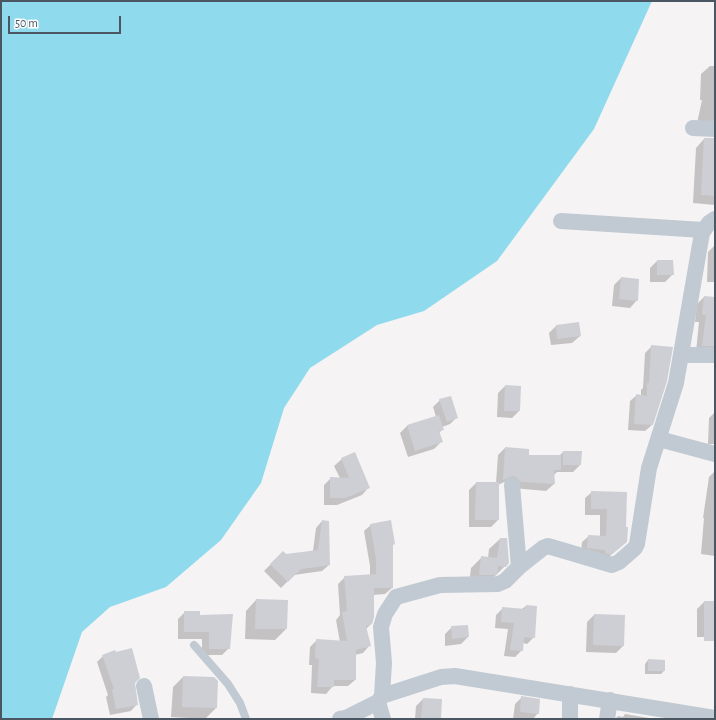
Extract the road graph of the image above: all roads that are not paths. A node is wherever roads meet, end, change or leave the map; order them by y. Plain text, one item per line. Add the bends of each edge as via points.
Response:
1 (694, 128) dead end
2 (715, 129) edge
3 (715, 219) edge
4 (561, 220) dead end
5 (703, 230) junction
6 (681, 355) junction
7 (715, 355) edge
8 (659, 439) junction
9 (715, 454) edge
10 (512, 485) dead end
11 (519, 567) junction
12 (194, 646) dead end
13 (144, 686) dead end
14 (570, 694) junction
15 (380, 699) junction
16 (610, 700) junction
17 (715, 718) edge
18 (151, 719) edge
19 (246, 719) edge
20 (340, 719) edge
21 (383, 719) edge
22 (570, 719) edge
23 (607, 719) edge

1 - 2 street
3 - 5 street
4 - 5 street
5 - 6 street
6 - 7 street
6 - 8 street
8 - 9 street
8 - 11 street via 649,468 635,548 612,565 548,546
10 - 11 street
11 - 15 street via 507,580 498,584 440,585 396,597 384,614 381,627 384,663
12 - 19 lane via 228,684
13 - 18 street
14 - 15 street via 448,676
14 - 16 street
14 - 22 street
15 - 20 street
15 - 21 street
16 - 17 street
16 - 23 street

